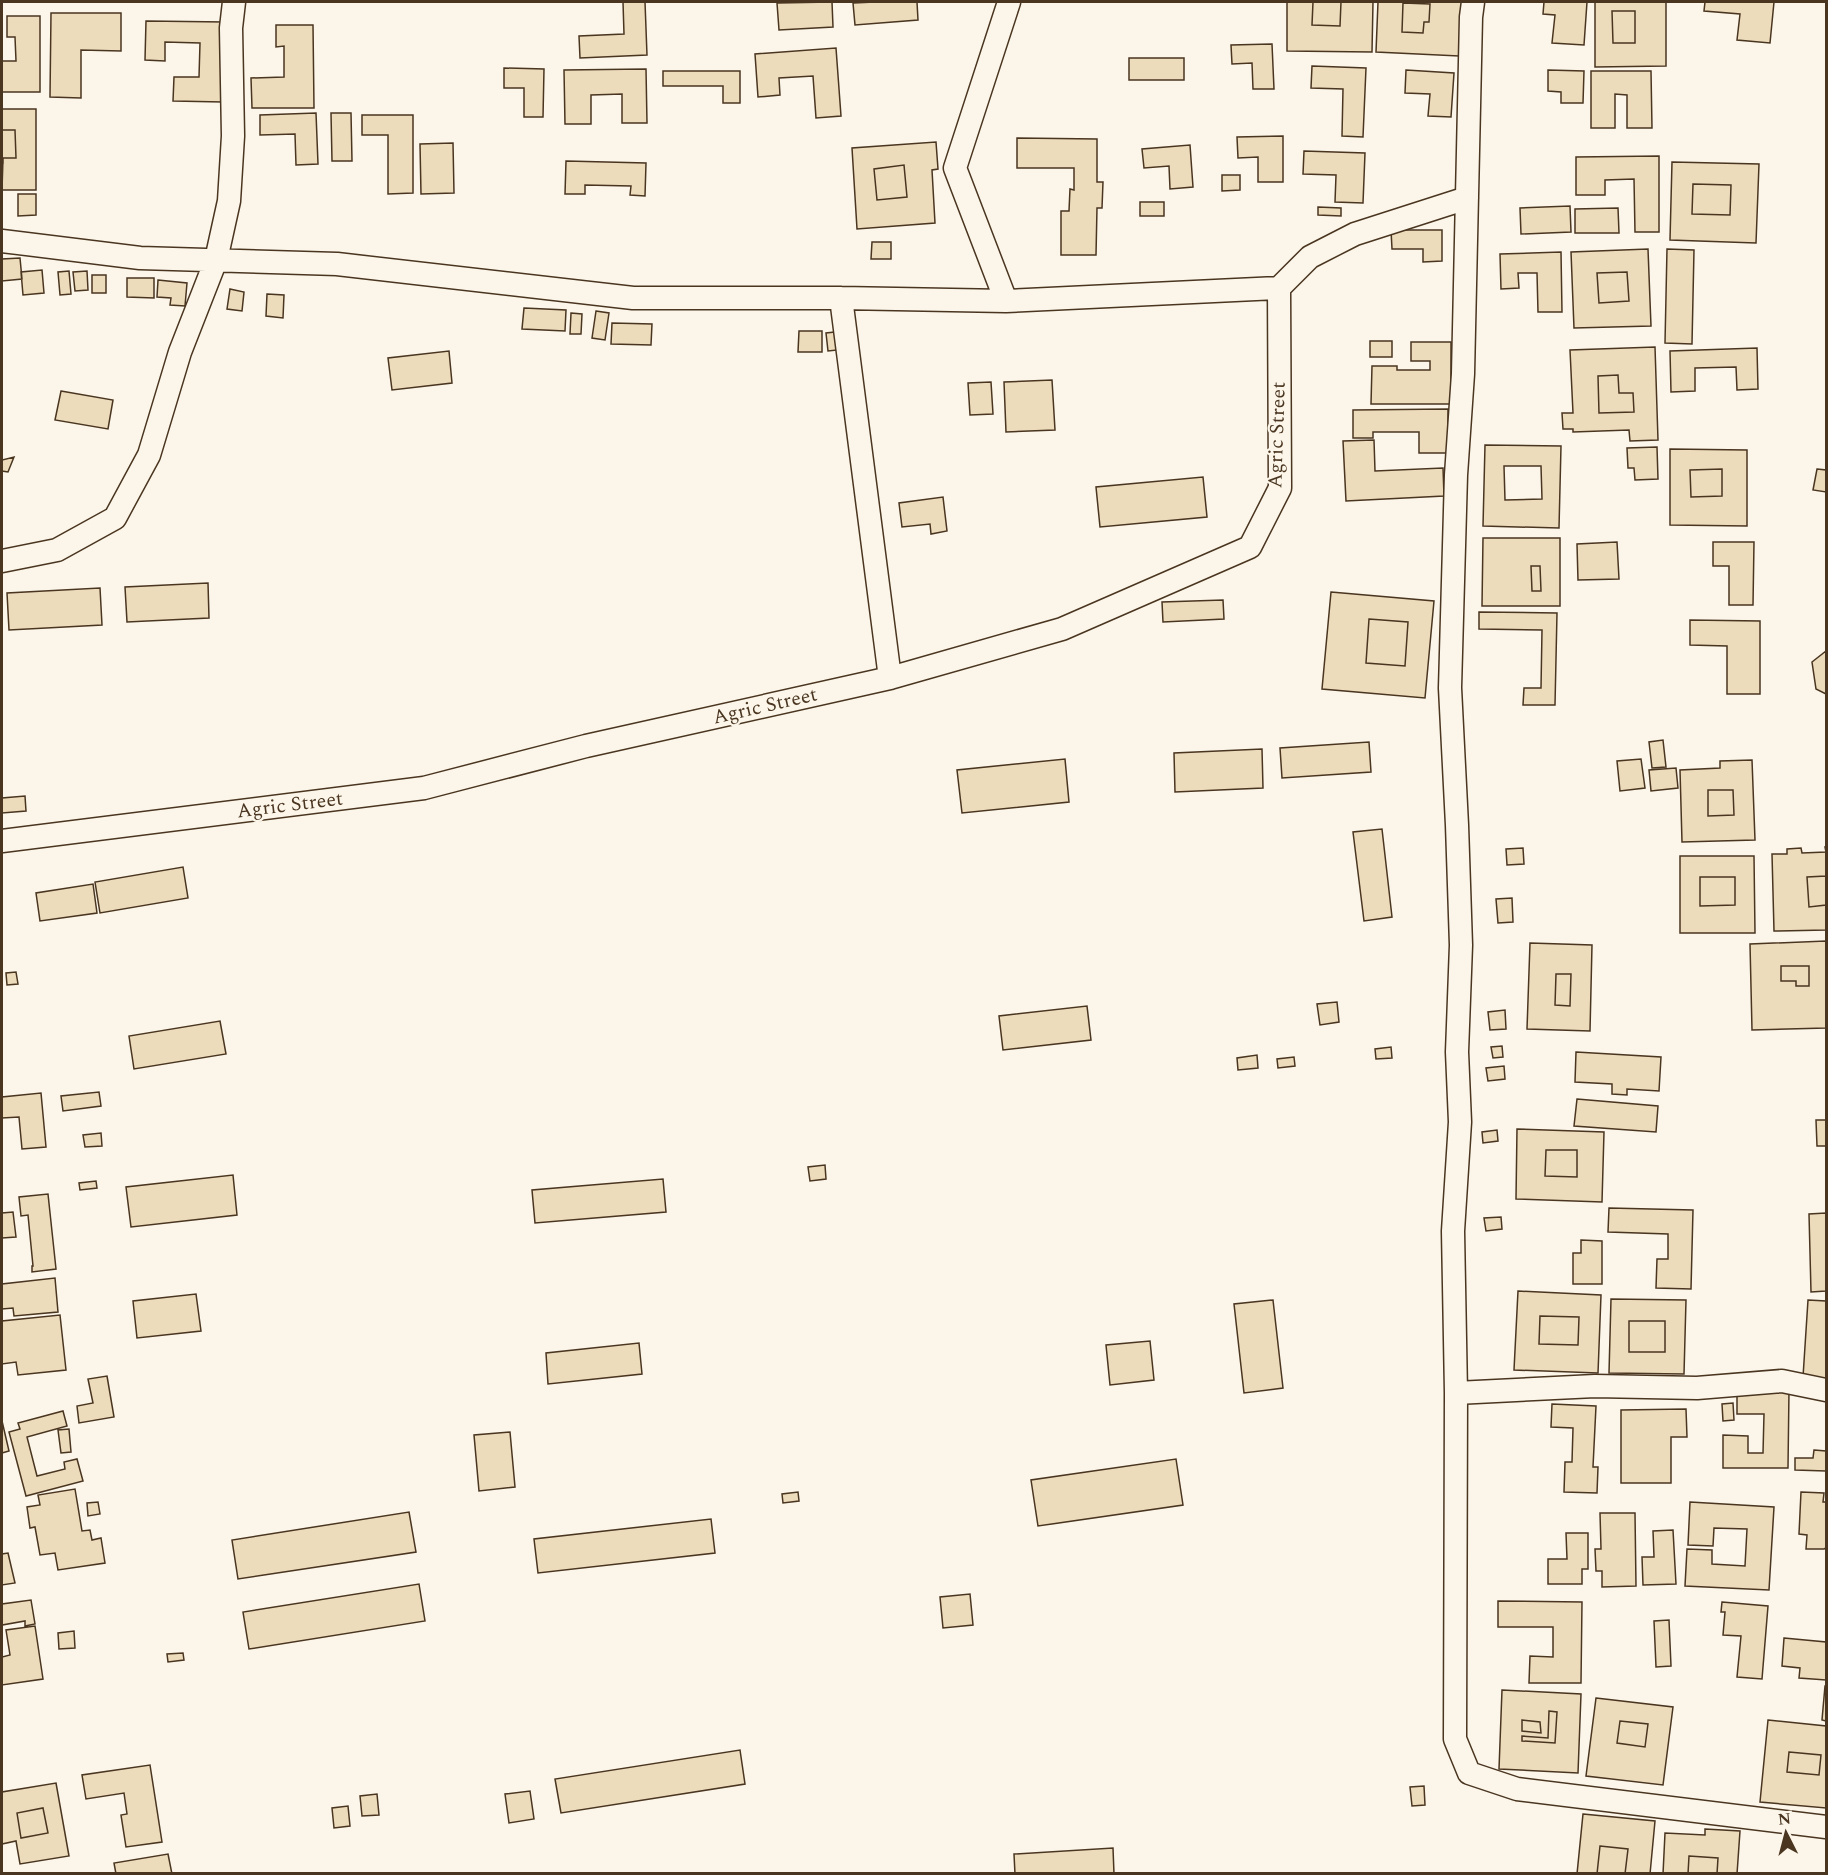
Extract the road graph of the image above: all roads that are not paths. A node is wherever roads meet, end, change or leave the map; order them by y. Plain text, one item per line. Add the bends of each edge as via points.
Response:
1 (234, 2) edge
2 (1009, 2) edge
3 (1473, 2) edge
4 (1467, 198) junction
5 (2, 241) edge
6 (216, 260) junction
7 (1279, 288) junction
8 (841, 298) junction
9 (1006, 301) junction
10 (2, 561) edge
11 (890, 678) junction
12 (2, 841) edge
13 (1827, 1390) edge
14 (1456, 1393) junction
15 (1827, 1827) edge

1 - 6 street via 230,190
2 - 9 street via 956,168
3 - 4 street
4 - 7 street via 1355,234 1310,257
4 - 14 street via 1450,687 1461,945 1457,1052 1460,1122 1453,1231
5 - 6 street via 140,258
6 - 8 street via 337,264 633,298
6 - 10 street via 180,352 149,455 115,518 57,550
7 - 9 street
7 - 11 street, Agric Street via 1280,488 1250,547 1062,629
8 - 9 street
8 - 11 street
11 - 12 street, Agric Street via 586,746 424,788
13 - 14 street via 1782,1381 1697,1388 1595,1386
14 - 15 street via 1455,1739 1469,1773 1517,1789

